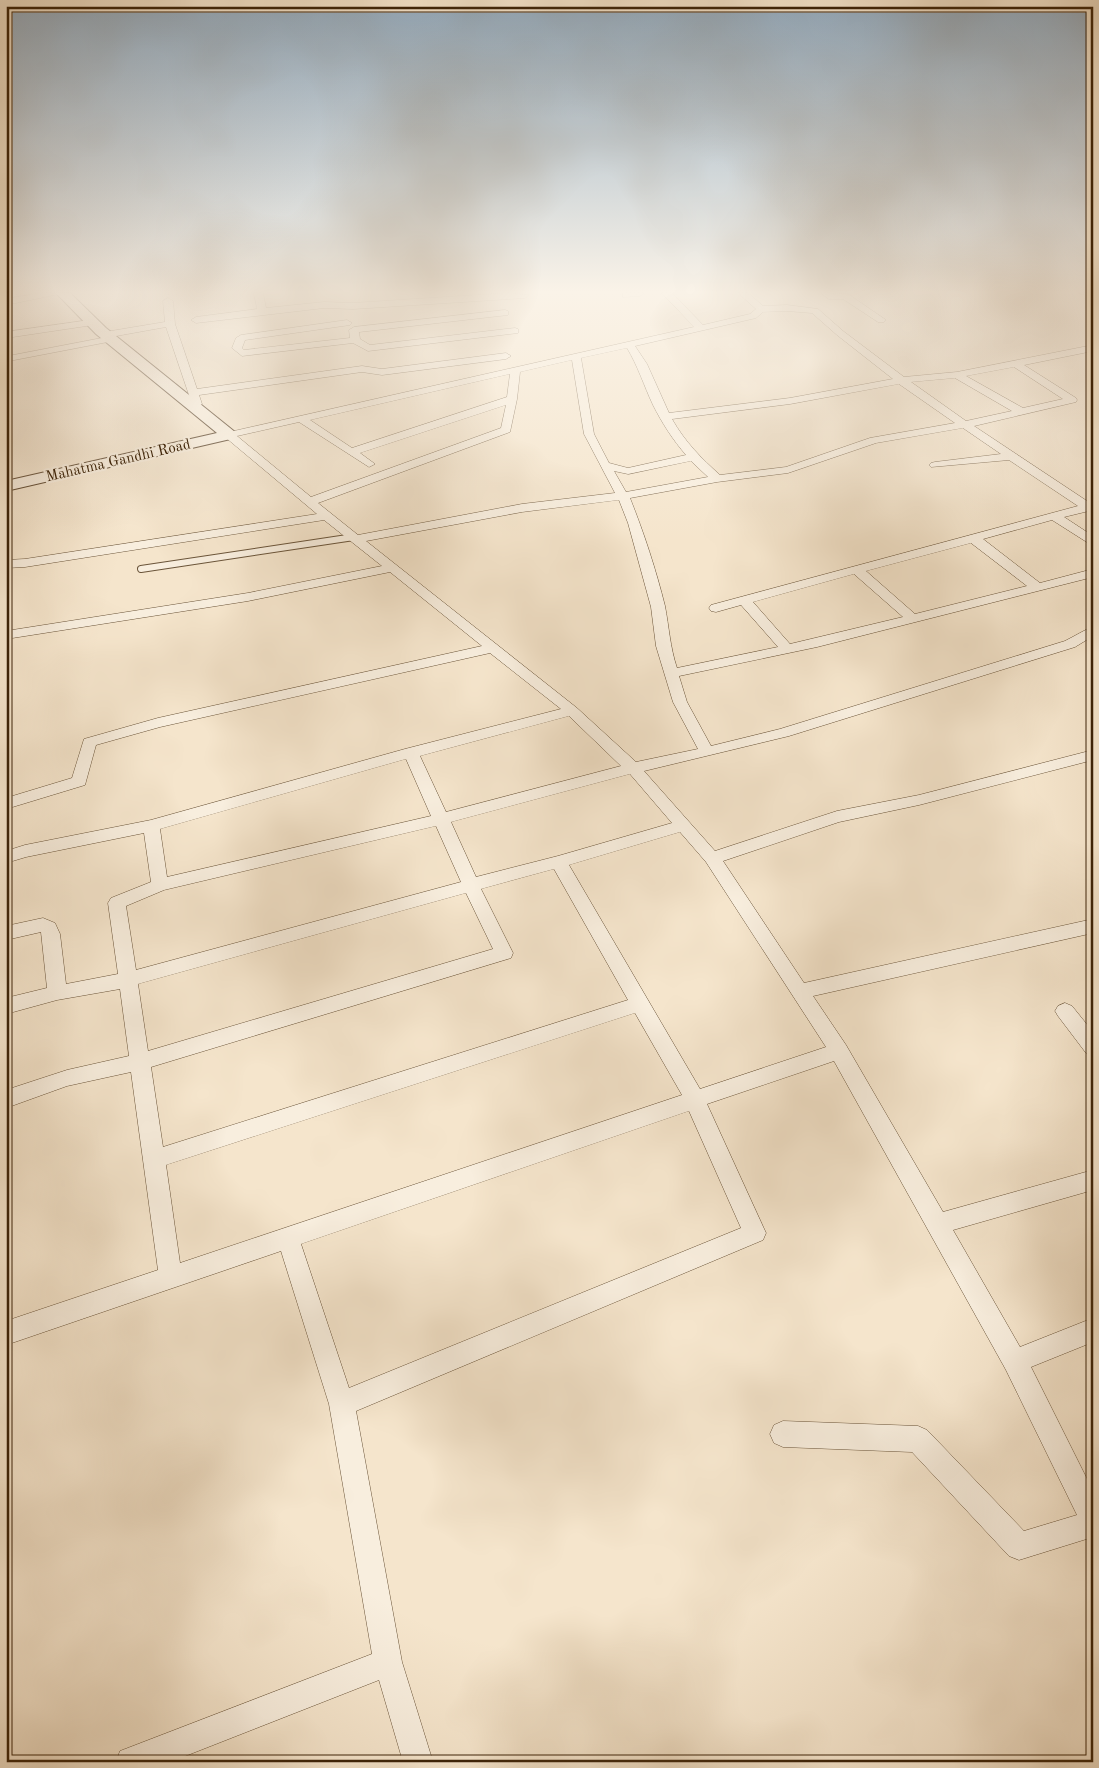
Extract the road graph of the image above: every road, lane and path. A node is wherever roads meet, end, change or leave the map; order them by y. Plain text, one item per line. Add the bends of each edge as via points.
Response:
1 (157, 376) edge
2 (188, 376) edge
3 (316, 376) edge
4 (490, 376) edge
5 (514, 376) edge
6 (580, 376) edge
7 (646, 376) edge
8 (896, 376) edge
9 (951, 376) edge
10 (958, 376) edge
11 (1034, 376) edge
12 (902, 380) junction
13 (194, 393) junction
14 (512, 399) junction
15 (198, 407) junction
16 (1021, 412) junction
17 (666, 417) junction
18 (300, 418) junction
19 (964, 425) junction
20 (229, 435) junction
21 (351, 452) junction
22 (1012, 456) junction
23 (693, 458) junction
24 (369, 464) dead end
25 (605, 465) junction
26 (935, 465) dead end
27 (716, 479) junction
28 (6, 486) edge
29 (623, 496) junction
30 (310, 502) junction
31 (1090, 506) edge
32 (328, 516) junction
33 (1054, 516) junction
34 (355, 538) junction
35 (973, 538) junction
36 (1093, 542) edge
37 (6, 564) edge
38 (392, 568) junction
39 (141, 569) dead end
40 (856, 569) junction
41 (1093, 572) edge
42 (1036, 586) junction
43 (744, 600) junction
44 (716, 608) dead end
45 (912, 618) junction
46 (1093, 630) edge
47 (6, 635) edge
48 (494, 648) junction
49 (787, 649) junction
50 (672, 673) junction
51 (572, 711) junction
52 (707, 752) junction
53 (411, 753) junction
54 (1093, 755) edge
55 (634, 768) junction
56 (6, 804) edge
57 (441, 819) junction
58 (683, 825) junction
59 (151, 826) junction
60 (6, 857) edge
61 (712, 858) junction
62 (559, 862) junction
63 (160, 885) junction
64 (471, 885) junction
65 (1093, 926) edge
66 (6, 932) edge
67 (128, 980) junction
68 (800, 991) junction
69 (57, 993) junction
70 (640, 1004) junction
71 (6, 1006) edge
72 (1065, 1010) dead end
73 (1093, 1047) edge
74 (839, 1050) junction
75 (140, 1062) junction
76 (6, 1099) edge
77 (695, 1100) junction
78 (154, 1160) junction
79 (1093, 1180) edge
80 (938, 1224) junction
81 (288, 1238) junction
82 (171, 1277) junction
83 (1093, 1330) edge
84 (6, 1333) edge
85 (1015, 1361) junction
86 (342, 1404) junction
87 (783, 1434) dead end
88 (1093, 1520) edge
89 (1093, 1524) edge
90 (388, 1662) junction
91 (131, 1762) edge
92 (418, 1762) edge

1 - 15 street
2 - 13 street
3 - 13 street
4 - 18 street
5 - 14 street
6 - 25 street via 589,434
7 - 17 street
8 - 12 street
9 - 12 street
10 - 16 street
11 - 16 street via 1072,400
12 - 17 street via 790,401
12 - 19 street
13 - 15 street
14 - 21 street
14 - 30 street via 506,430
15 - 20 street
16 - 19 street
17 - 23 street
18 - 20 street
18 - 21 street
19 - 22 street
19 - 27 street via 874,440 788,470
20 - 28 street, Mahatma Gandhi Road
20 - 30 street
21 - 24 street
22 - 26 street
22 - 31 street
23 - 25 street via 628,471
23 - 27 street
25 - 29 street
27 - 29 street
29 - 34 street via 567,500 484,513
29 - 50 street via 658,607 663,646
30 - 32 street
31 - 33 street
32 - 34 street
32 - 37 street
33 - 35 street
33 - 36 street
34 - 38 street
34 - 39 lane
35 - 40 street
35 - 42 street
38 - 47 street via 330,583
38 - 48 street
40 - 43 street
40 - 45 street
41 - 42 street
42 - 45 street
43 - 44 street
43 - 49 street
45 - 49 street
46 - 52 street via 1070,644 784,733
48 - 51 street
48 - 56 street via 158,723 88,742 79,781
49 - 50 street
50 - 52 street via 680,702
51 - 53 street
51 - 55 street
52 - 55 street
53 - 57 street
53 - 59 street
54 - 61 street via 838,818
55 - 57 street
55 - 58 street
57 - 63 street
57 - 64 street
58 - 61 street
58 - 62 street
59 - 60 street
59 - 63 street
61 - 68 street
62 - 64 street
62 - 70 street
63 - 67 street via 116,903
64 - 67 street
64 - 75 street via 504,953
65 - 68 street
66 - 69 street via 43,925 49,928
67 - 69 street
67 - 75 street
68 - 74 street
69 - 71 street
70 - 77 street
70 - 78 street
72 - 73 street
74 - 77 street
74 - 80 street
75 - 76 street via 67,1078
75 - 78 street
77 - 81 street
77 - 86 street via 755,1233
78 - 82 street
79 - 80 street
80 - 85 street
81 - 82 street
81 - 86 street
82 - 84 street
83 - 85 street
85 - 88 street
86 - 90 street
87 - 89 street via 918,1439 1019,1546
90 - 91 street
90 - 92 street

